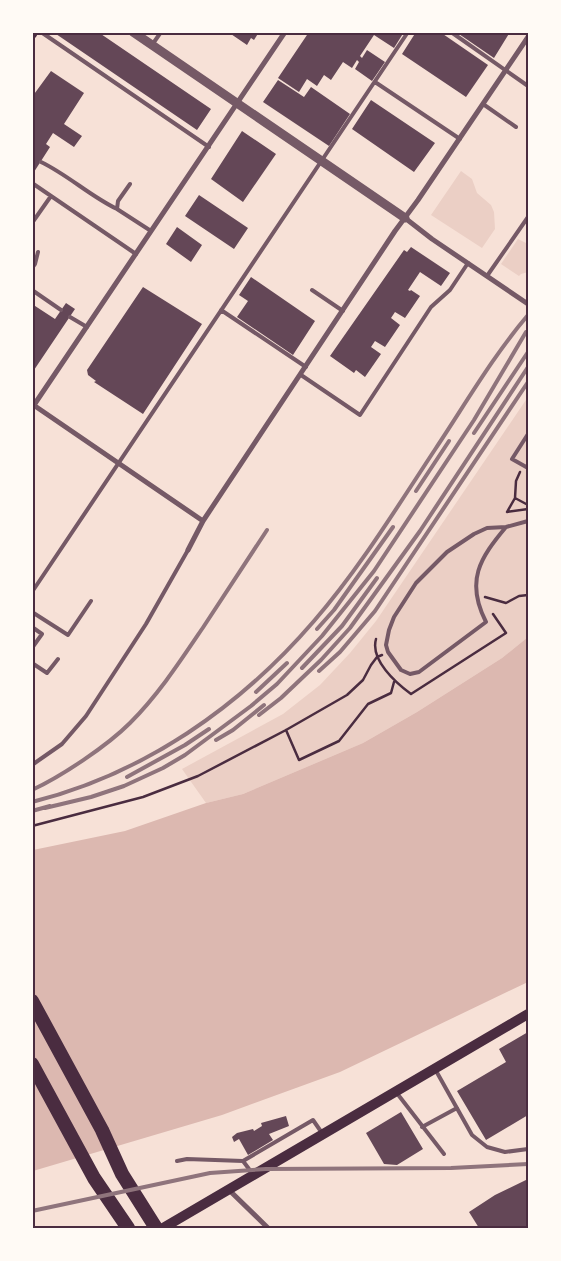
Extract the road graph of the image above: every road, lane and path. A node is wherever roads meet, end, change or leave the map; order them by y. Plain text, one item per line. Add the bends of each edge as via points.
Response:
1 (41, 32) edge
2 (133, 32) edge
3 (161, 32) edge
4 (285, 32) edge
5 (408, 32) edge
6 (451, 32) edge
7 (528, 37) edge
8 (152, 45) junction
9 (506, 70) junction
10 (374, 82) junction
11 (528, 86) edge
12 (237, 104) junction
13 (483, 104) junction
14 (516, 126) dead end
15 (460, 139) junction
16 (209, 147) junction
17 (321, 161) junction
18 (41, 162) dead end
19 (32, 183) edge
20 (130, 184) dead end
21 (51, 196) junction
22 (117, 208) junction
23 (528, 217) edge
24 (405, 218) junction
25 (32, 223) edge
26 (151, 231) junction
27 (38, 252) dead end
28 (136, 254) junction
29 (468, 263) junction
30 (32, 268) edge
31 (487, 276) junction
32 (32, 290) edge
33 (312, 290) dead end
34 (528, 304) edge
35 (61, 310) dead end
36 (221, 310) junction
37 (343, 311) junction
38 (70, 317) dead end
39 (87, 327) junction
40 (306, 367) junction
41 (301, 375) junction
42 (33, 406) edge
43 (528, 434) edge
44 (118, 463) junction
45 (523, 466) junction
46 (528, 468) edge
47 (515, 498) junction
48 (528, 505) edge
49 (528, 509) edge
50 (203, 520) junction
51 (528, 521) edge
52 (506, 526) junction
53 (188, 550) joint
54 (484, 590) dead end
55 (32, 592) edge
56 (528, 595) edge
57 (91, 601) dead end
58 (32, 612) edge
59 (32, 627) edge
60 (32, 648) edge
61 (388, 652) junction
62 (58, 659) dead end
63 (32, 663) edge
64 (394, 682) dead end
65 (286, 730) junction
66 (32, 764) edge
67 (32, 826) edge
68 (32, 1001) edge
69 (528, 1014) edge
70 (32, 1064) edge
71 (435, 1069) junction
72 (396, 1092) junction
73 (457, 1108) junction
74 (422, 1127) junction
75 (323, 1135) junction
76 (528, 1148) edge
77 (444, 1154) dead end
78 (176, 1161) dead end
79 (243, 1161) junction
80 (254, 1175) junction
81 (228, 1190) junction
82 (128, 1228) edge
83 (156, 1228) edge
84 (163, 1228) edge
85 (268, 1228) edge

1 - 16 lane
2 - 8 street
3 - 8 lane
4 - 12 street
5 - 10 lane
6 - 9 lane
7 - 9 street
8 - 12 street
9 - 11 lane
9 - 13 street
10 - 15 lane
10 - 17 lane
12 - 16 street
12 - 17 street
13 - 14 lane
13 - 15 street
15 - 24 street
16 - 26 street
17 - 24 street
17 - 36 lane
18 - 22 lane
19 - 21 lane
20 - 22 lane
21 - 25 lane
21 - 28 lane
22 - 26 lane
23 - 31 lane
24 - 29 street
24 - 37 street
26 - 28 street
27 - 30 lane
28 - 39 street
29 - 31 street
29 - 41 lane via 450,290 431,307 360,415
31 - 34 street
32 - 35 lane
33 - 37 lane
36 - 40 lane
36 - 44 lane
37 - 40 street
38 - 39 lane
39 - 42 street
40 - 41 street
41 - 50 street
42 - 44 street
43 - 45 lane via 512,459
44 - 50 street
44 - 55 lane
45 - 46 lane
45 - 47 path via 516,481
47 - 48 path
47 - 49 path via 507,512
50 - 53 street
51 - 52 lane
52 - 61 lane via 487,528 474,534 423,574 394,617 386,639
52 - 61 lane via 482,558 477,574 478,607 486,622 419,672 410,674 401,670
53 - 66 lane via 146,624 86,716 62,744
54 - 56 path via 486,597 506,603
57 - 58 lane via 68,635
59 - 60 lane via 42,634
61 - 65 path via 370,665 356,689
62 - 63 lane via 47,673
64 - 65 path via 391,692 368,704 340,741 330,747 299,760
65 - 67 path via 198,776 143,797
68 - 83 highway via 102,1130 122,1174
69 - 71 main road
70 - 82 highway via 94,1178
71 - 72 main road
71 - 73 lane
72 - 74 lane
72 - 75 main road
73 - 74 lane
73 - 76 lane via 472,1135 487,1147 505,1152
74 - 77 lane
75 - 79 lane via 313,1120
75 - 80 main road
78 - 79 lane via 188,1158
79 - 80 lane
80 - 81 main road
81 - 84 main road
81 - 85 street

